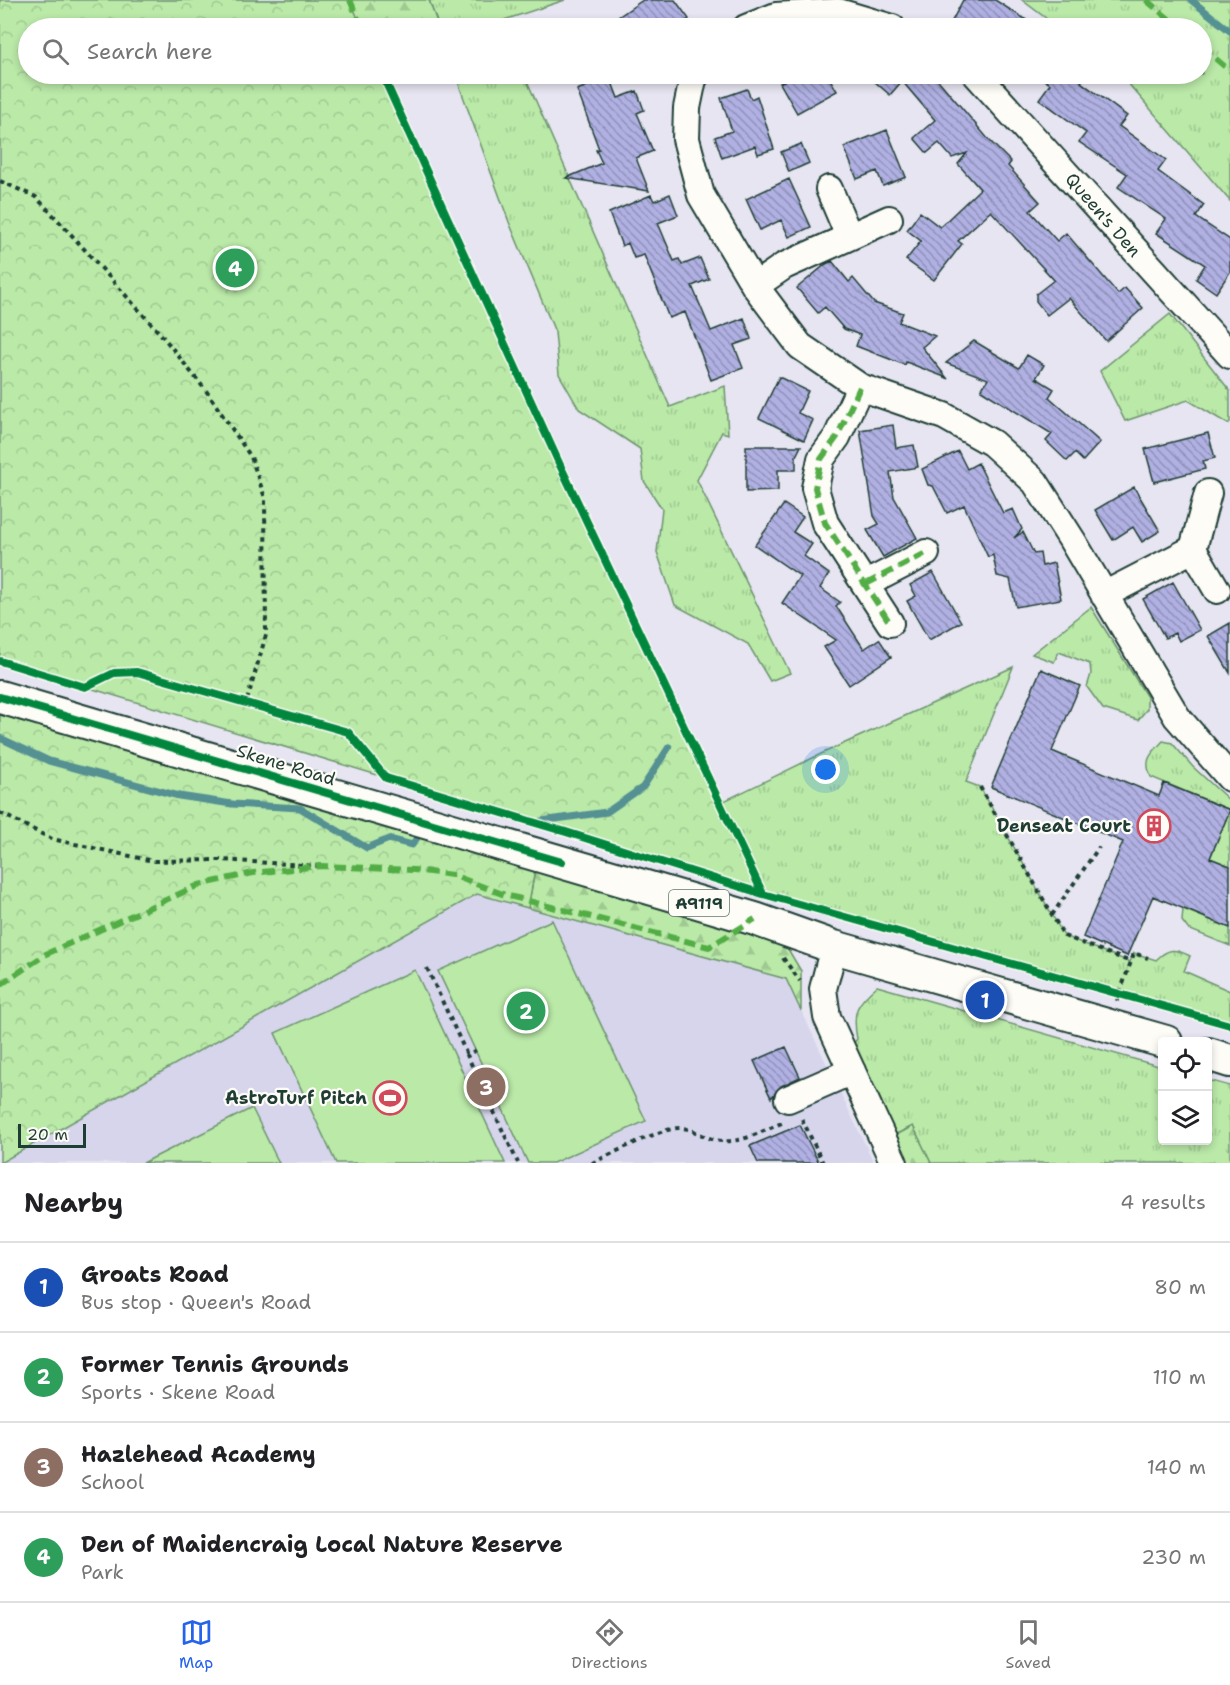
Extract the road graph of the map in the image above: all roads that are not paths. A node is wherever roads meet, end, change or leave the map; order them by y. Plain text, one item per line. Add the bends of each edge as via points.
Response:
1 (775, 8) edge
2 (760, 18) edge
3 (858, 18) edge
4 (692, 84) edge
5 (985, 84) edge
6 (829, 189) dead end
7 (889, 219) dead end
8 (849, 236) junction
9 (755, 286) junction
10 (1230, 355) edge
11 (860, 387) junction
12 (1208, 493) dead end
13 (1193, 549) junction
14 (926, 553) dead end
15 (866, 584) junction
16 (1217, 590) dead end
17 (1104, 595) junction
18 (890, 623) dead end
19 (0, 697) edge
20 (1230, 778) edge
21 (834, 947) junction
22 (1158, 1039) edge
23 (1212, 1055) edge
24 (1230, 1061) edge
25 (852, 1071) junction
26 (793, 1111) road end
27 (894, 1163) edge

1 - 2 street
1 - 3 street via 838,12
4 - 9 street via 686,139 701,195
5 - 10 street, Queen's Den
6 - 8 street
7 - 8 street
8 - 9 street via 784,266
9 - 11 street via 800,346
11 - 15 street via 837,437 821,459 815,488 825,523
11 - 17 street via 944,416 992,443 1035,482
12 - 13 street
13 - 16 street
13 - 17 street
14 - 15 street
15 - 18 street
17 - 20 street via 1177,717
19 - 21 main road, Skene Road / A9119 via 755,919
21 - 22 main road, A9119
21 - 25 street via 823,989 827,1017
23 - 24 main road
25 - 26 street
25 - 27 street

